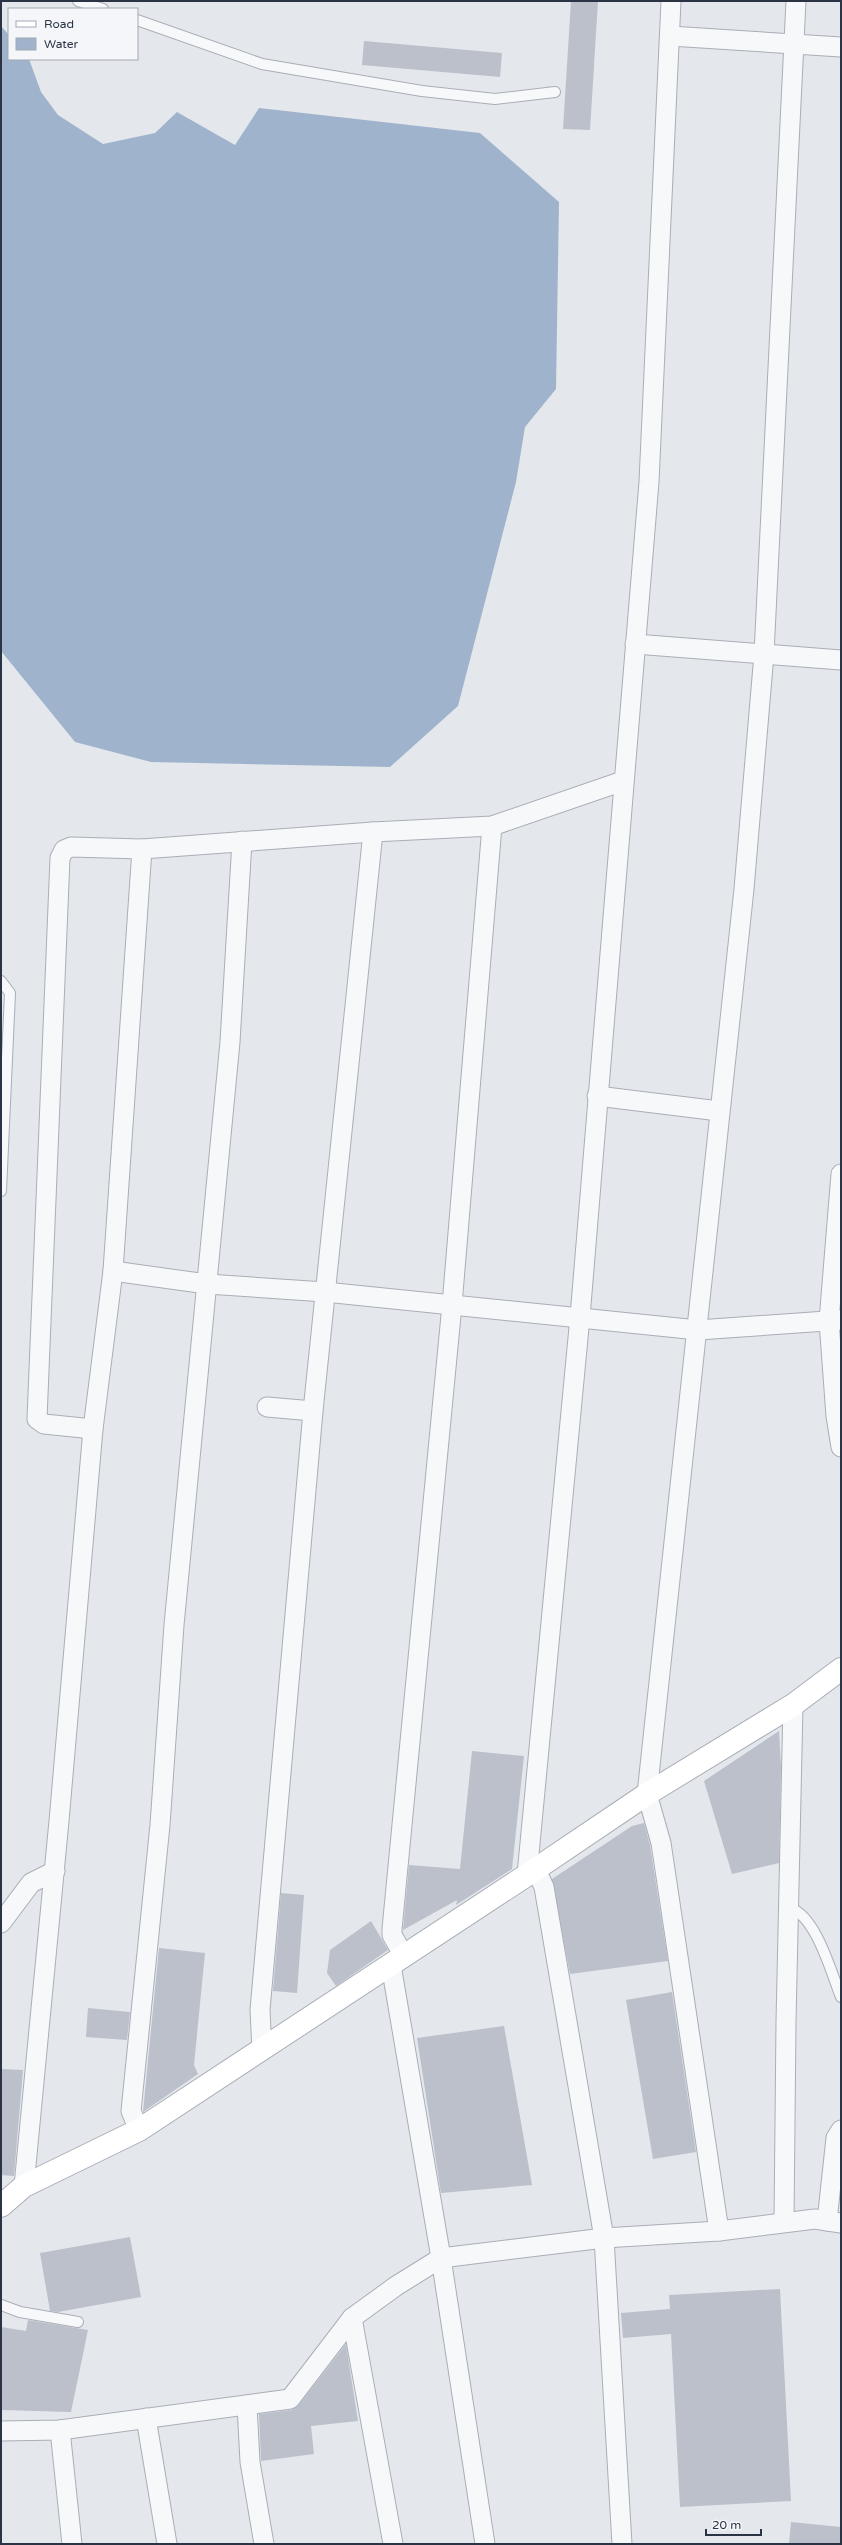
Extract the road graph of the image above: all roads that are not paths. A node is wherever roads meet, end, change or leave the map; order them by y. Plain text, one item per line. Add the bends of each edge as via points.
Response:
1 (78, 1) edge
2 (671, 1) edge
3 (796, 1) edge
4 (100, 8) edge
5 (138, 20) edge
6 (670, 36) junction
7 (795, 44) junction
8 (841, 47) edge
9 (555, 92) dead end
10 (635, 644) junction
11 (764, 654) junction
12 (841, 660) edge
13 (623, 781) junction
14 (492, 826) junction
15 (373, 832) junction
16 (242, 841) junction
17 (142, 849) junction
18 (1, 981) edge
19 (597, 1096) junction
20 (720, 1111) junction
21 (841, 1174) edge
22 (1, 1191) edge
23 (113, 1271) junction
24 (207, 1284) junction
25 (325, 1292) junction
26 (452, 1305) junction
27 (580, 1317) junction
28 (835, 1321) edge
29 (698, 1330) junction
30 (267, 1407) dead end
31 (313, 1411) junction
32 (93, 1429) junction
33 (841, 1447) edge
34 (841, 1669) edge
35 (793, 1705) junction
36 (647, 1794) junction
37 (55, 1871) junction
38 (532, 1872) junction
39 (790, 1908) junction
40 (1, 1923) edge
41 (398, 1960) junction
42 (841, 1997) edge
43 (262, 2050) junction
44 (139, 2130) junction
45 (841, 2130) edge
46 (24, 2186) junction
47 (1, 2206) edge
48 (784, 2222) junction
49 (834, 2222) edge
50 (719, 2231) junction
51 (604, 2238) junction
52 (441, 2258) junction
53 (1, 2305) edge
54 (352, 2318) junction
55 (78, 2322) dead end
56 (248, 2405) junction
57 (146, 2418) junction
58 (60, 2430) junction
59 (1, 2431) edge
60 (72, 2544) edge
61 (167, 2544) edge
62 (264, 2544) edge
63 (393, 2544) edge
64 (485, 2544) edge
65 (622, 2544) edge

1 - 4 lane
2 - 6 street
3 - 7 street
5 - 9 lane via 262,64 399,88 496,98
6 - 7 street
6 - 10 street via 649,482
7 - 8 street
7 - 11 street
10 - 11 street
10 - 13 street
11 - 12 street
11 - 20 street via 744,888
13 - 14 street
13 - 19 street
14 - 15 street
14 - 26 street
15 - 16 street
15 - 25 street
16 - 17 street
16 - 24 street via 230,1042
17 - 23 street
17 - 32 street via 71,847 64,850 60,858 37,1419 44,1424
18 - 22 lane via 10,993
19 - 20 street
19 - 27 street
20 - 29 street
21 - 28 street
23 - 24 street
23 - 32 street
24 - 25 street
24 - 44 street via 168,1695 160,1825 131,2111
25 - 26 street
25 - 31 street
26 - 27 street
26 - 41 street via 392,1929
27 - 29 street
27 - 38 street
28 - 29 street
28 - 33 street via 836,1416
29 - 36 street
30 - 31 street
31 - 43 street via 260,2010
32 - 37 street
34 - 35 street
35 - 36 street
35 - 39 street
36 - 38 street
36 - 50 street via 660,1843
37 - 40 street via 31,1884
37 - 46 street
38 - 41 street
38 - 51 street via 544,1887
39 - 42 lane via 799,1911 811,1925
39 - 48 street
41 - 43 street
41 - 52 street
43 - 44 street
44 - 46 street
45 - 49 street via 836,2138
46 - 47 street
48 - 49 street via 815,2219
48 - 50 street
50 - 51 street
51 - 52 street
51 - 65 street
52 - 54 street
52 - 64 street
53 - 55 lane via 20,2312
54 - 56 street via 290,2399
54 - 63 street
56 - 57 street
56 - 62 street via 250,2462
57 - 58 street
57 - 61 street
58 - 59 street
58 - 60 street

